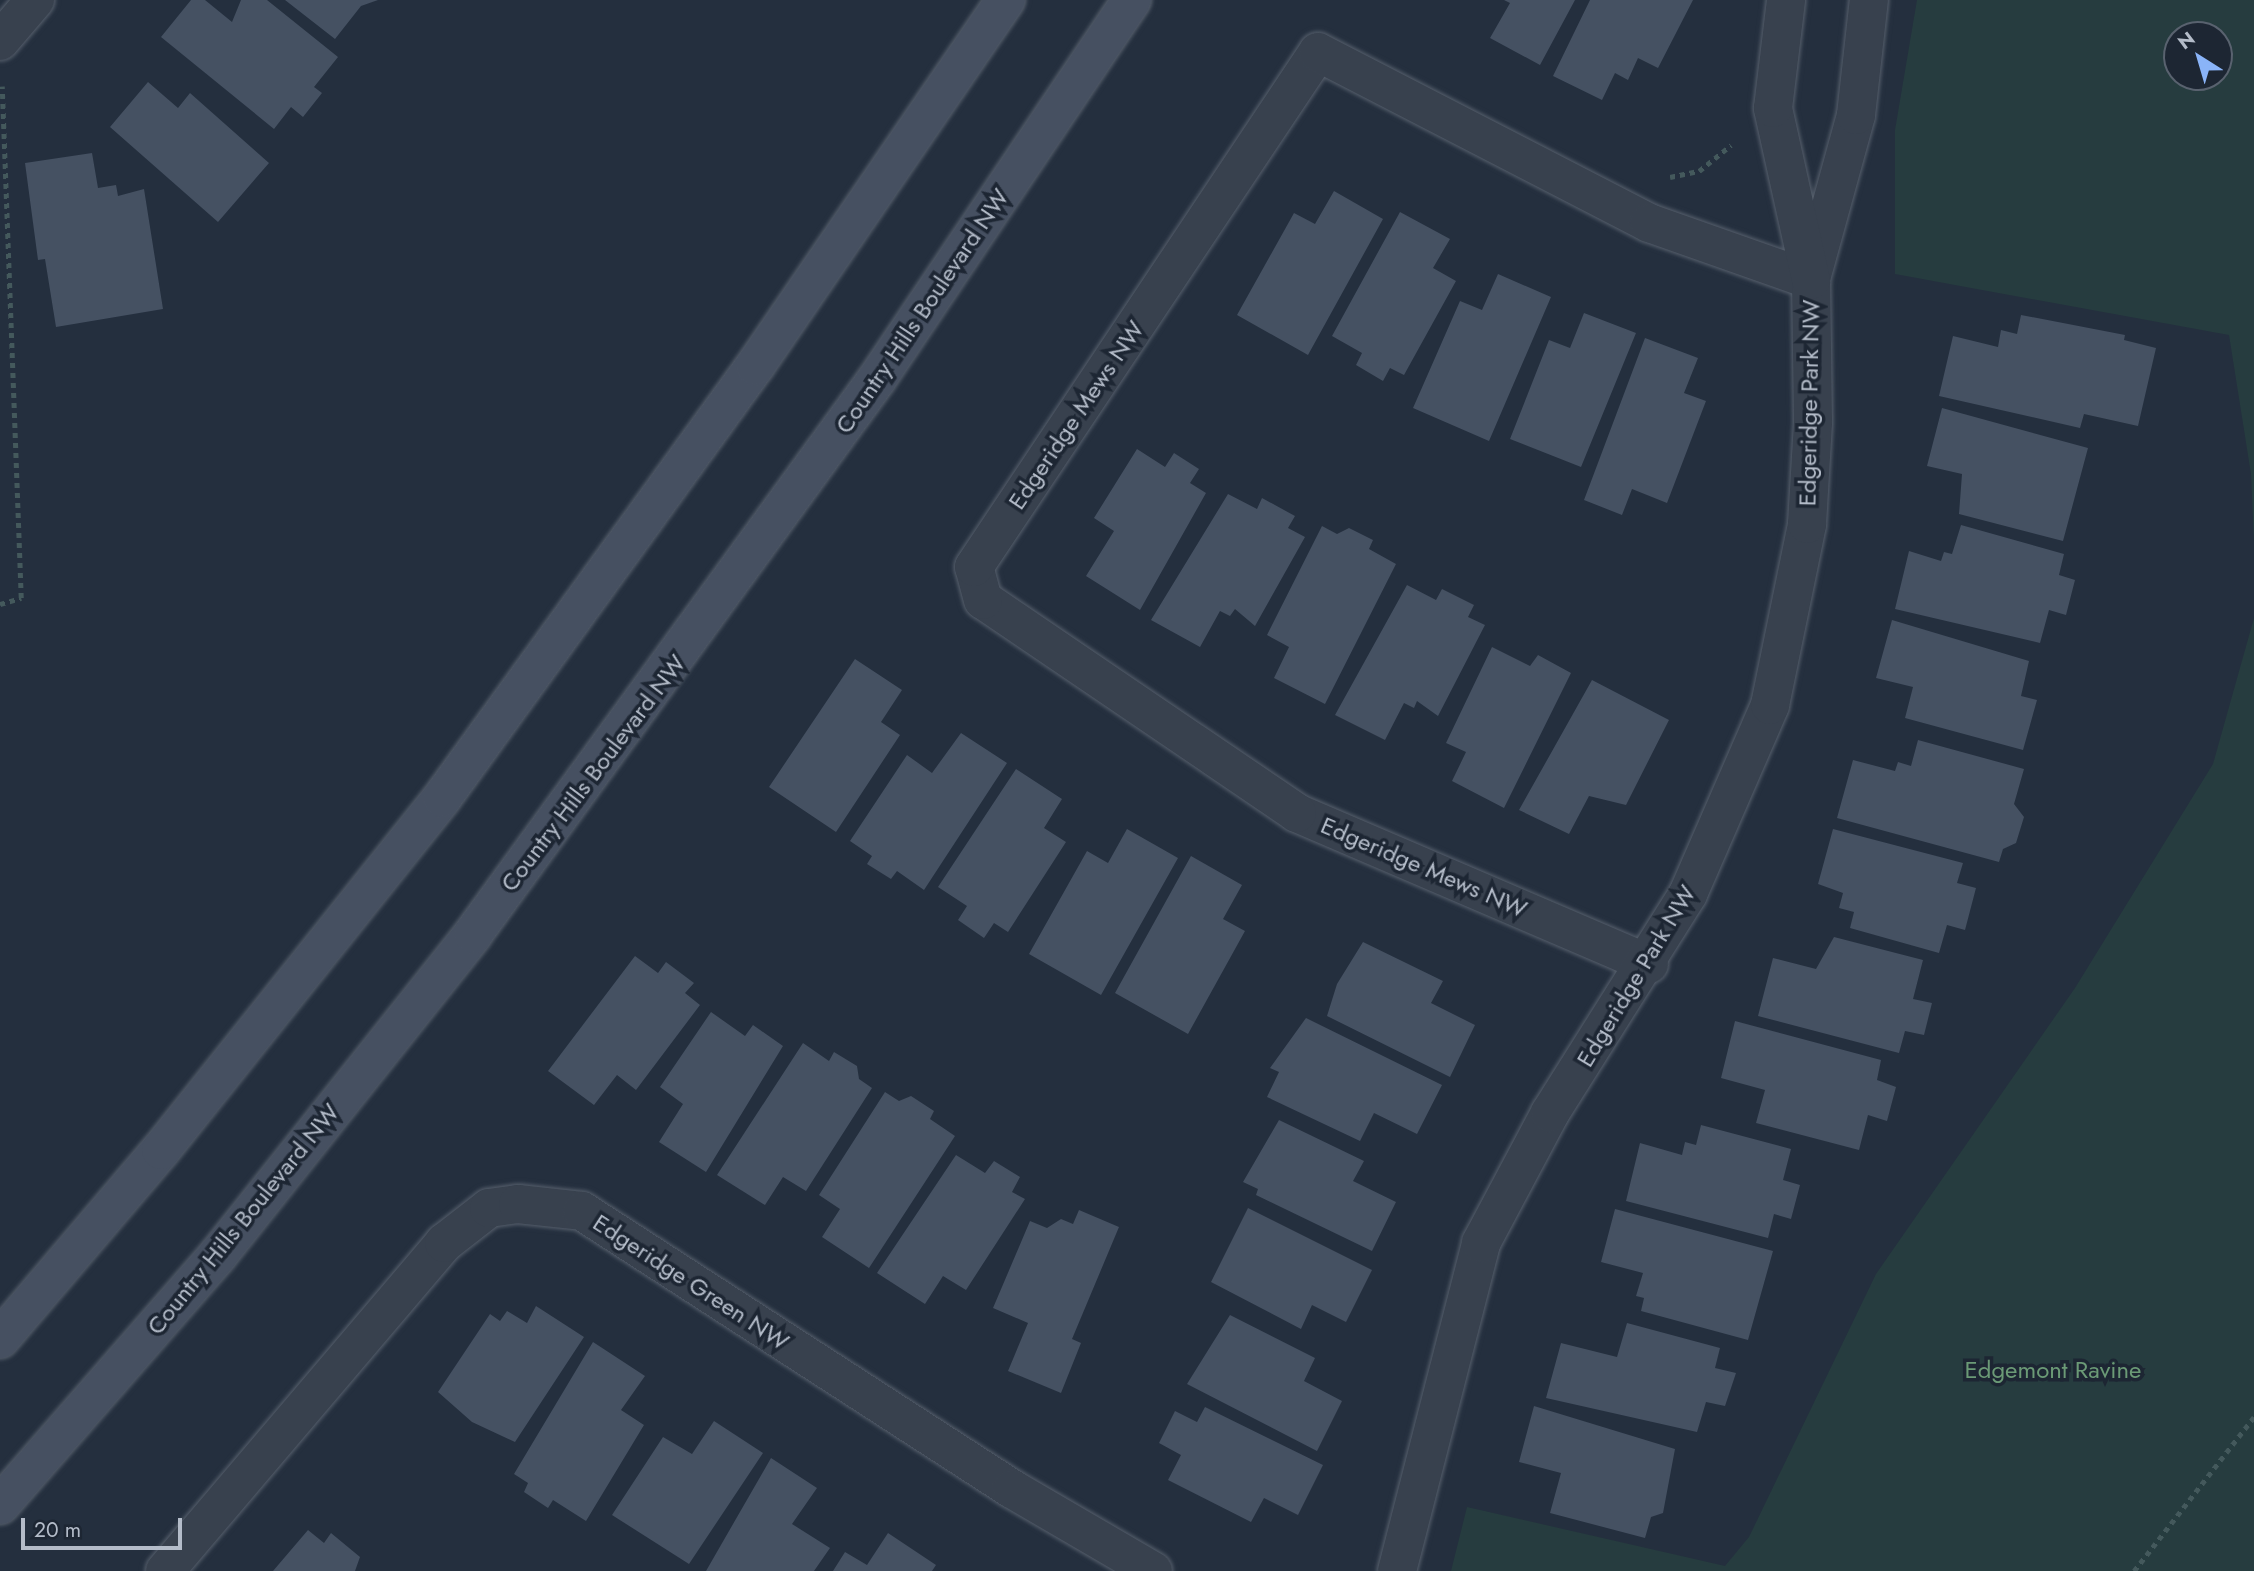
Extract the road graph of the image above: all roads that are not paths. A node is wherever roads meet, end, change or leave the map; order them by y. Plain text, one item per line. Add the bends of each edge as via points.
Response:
1 (35, 0) edge
2 (1006, 0) edge
3 (1132, 0) edge
4 (1786, 0) edge
5 (1870, 0) edge
6 (0, 41) edge
7 (1811, 280) junction
8 (1649, 964) junction
9 (0, 1339) edge
10 (0, 1505) edge
11 (165, 1571) edge
12 (1153, 1571) edge
13 (1397, 1571) edge

1 - 6 street
2 - 9 main road via 755,366 442,798 206,1096
3 - 10 main road, Country Hills Boulevard NW via 877,379 473,934 218,1255
4 - 7 street, Edgeridge Park NW via 1773,108
5 - 7 street, Edgeridge Park NW via 1856,116
7 - 8 street, Edgeridge Park NW via 1807,524 1778,671 1737,790
7 - 8 street, Edgeridge Mews NW via 1650,223 1318,52 974,567 983,600 1297,813
8 - 13 street, Edgeridge Park NW via 1550,1113 1481,1243
11 - 12 street, Edgeridge Green NW via 444,1242 489,1208 518,1204 582,1211 1012,1489

